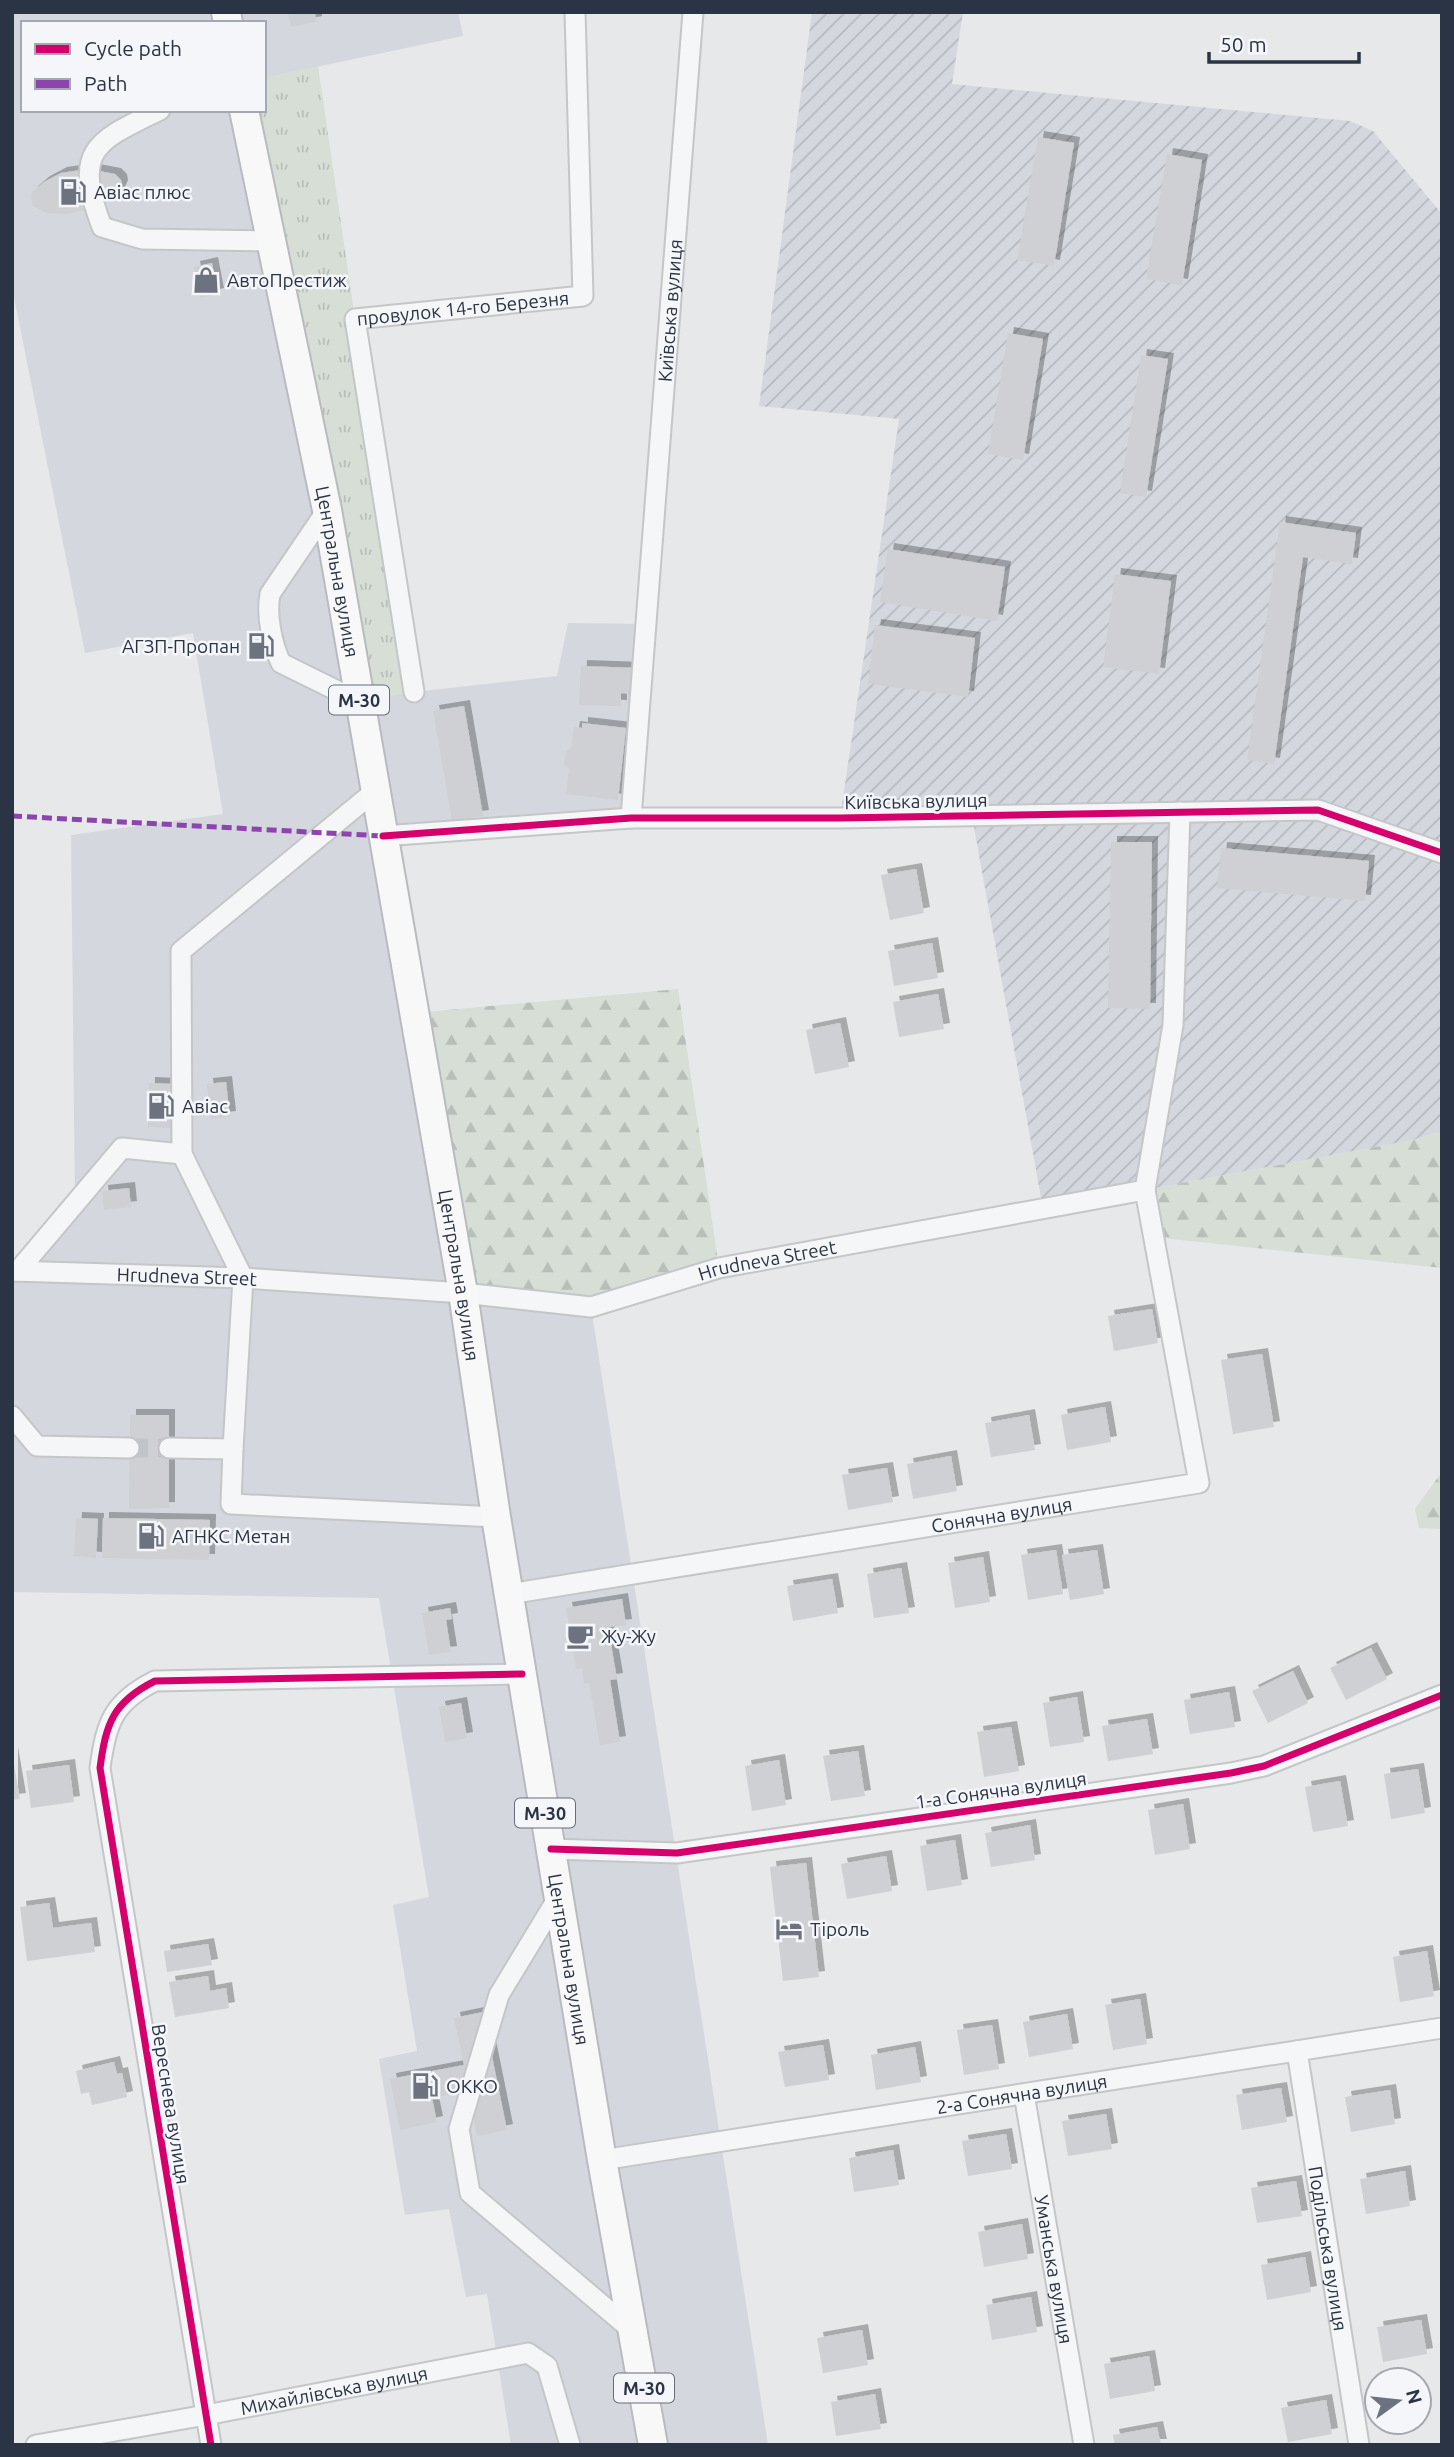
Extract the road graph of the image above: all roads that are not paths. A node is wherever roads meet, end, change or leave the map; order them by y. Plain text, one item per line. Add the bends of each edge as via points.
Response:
1 (575, 12) edge
2 (693, 12) edge
3 (156, 112) edge
4 (244, 112) edge
5 (270, 241) junction
6 (327, 510) junction
7 (414, 692) dead end
8 (360, 702) junction
9 (375, 791) junction
10 (1180, 812) junction
11 (631, 818) junction
12 (383, 836) junction
13 (1442, 853) edge
14 (182, 1154) junction
15 (1145, 1190) junction
16 (15, 1271) edge
17 (243, 1278) junction
18 (463, 1293) junction
19 (12, 1416) edge
20 (130, 1448) tunnel mouth
21 (169, 1448) tunnel mouth
22 (233, 1449) junction
23 (496, 1517) junction
24 (509, 1594) junction
25 (523, 1674) junction
26 (1442, 1695) edge
27 (551, 1849) junction
28 (559, 1896) junction
29 (1442, 2028) edge
30 (1297, 2051) junction
31 (1024, 2094) junction
32 (602, 2160) junction
33 (634, 2332) junction
34 (206, 2415) junction
35 (36, 2445) edge
36 (211, 2445) edge
37 (570, 2445) edge
38 (653, 2445) edge
39 (1084, 2445) edge
40 (1359, 2445) edge

1 - 7 street, провулок 14-го Березня via 583,296 355,319
2 - 11 street, Київська вулиця
3 - 5 street via 114,133 93,152 88,169 102,227 142,239
4 - 5 highway, Центральна вулиця / М-30
5 - 6 highway, Центральна вулиця / М-30
6 - 8 highway, Центральна вулиця / М-30
6 - 8 street via 270,594 267,606 281,663
8 - 9 highway, Центральна вулиця / М-30
9 - 12 highway, Центральна вулиця / М-30
9 - 14 street via 181,951
10 - 11 street, Київська вулиця
10 - 13 street, Київська вулиця via 1318,810
10 - 15 street via 1173,1025
11 - 12 street, Київська вулиця
12 - 18 highway, Центральна вулиця / М-30
14 - 16 street via 122,1148
14 - 17 street
15 - 18 street, Hrudneva Street via 719,1268 591,1307
15 - 24 street, Сонячна вулиця via 1199,1483
16 - 17 street, Hrudneva Street
17 - 18 street, Hrudneva Street
17 - 22 street
18 - 23 highway, Центральна вулиця / М-30
19 - 20 street via 37,1446
21 - 22 street
22 - 23 street via 231,1504
23 - 24 highway, Центральна вулиця / М-30
24 - 25 highway, Центральна вулиця / М-30
25 - 27 highway, Центральна вулиця / М-30
25 - 34 street, Вереснева вулиця via 155,1681 132,1692 115,1712 104,1738 100,1768
26 - 27 street, 1-а Сонячна вулиця via 1264,1766 1231,1773 677,1853
27 - 28 highway, Центральна вулиця / М-30
28 - 32 highway, Центральна вулиця / М-30
28 - 33 street via 499,1995 459,2129 470,2193
29 - 30 street, 2-а Сонячна вулиця
30 - 31 street, 2-а Сонячна вулиця
30 - 40 street, Подільська вулиця
31 - 32 street, 2-а Сонячна вулиця
31 - 39 street, Уманська вулиця
32 - 33 highway, Центральна вулиця / М-30
33 - 38 highway, Центральна вулиця / М-30
34 - 35 street, Михайлівська вулиця
34 - 36 street, Вереснева вулиця
34 - 37 street, Михайлівська вулиця via 528,2353 547,2366

